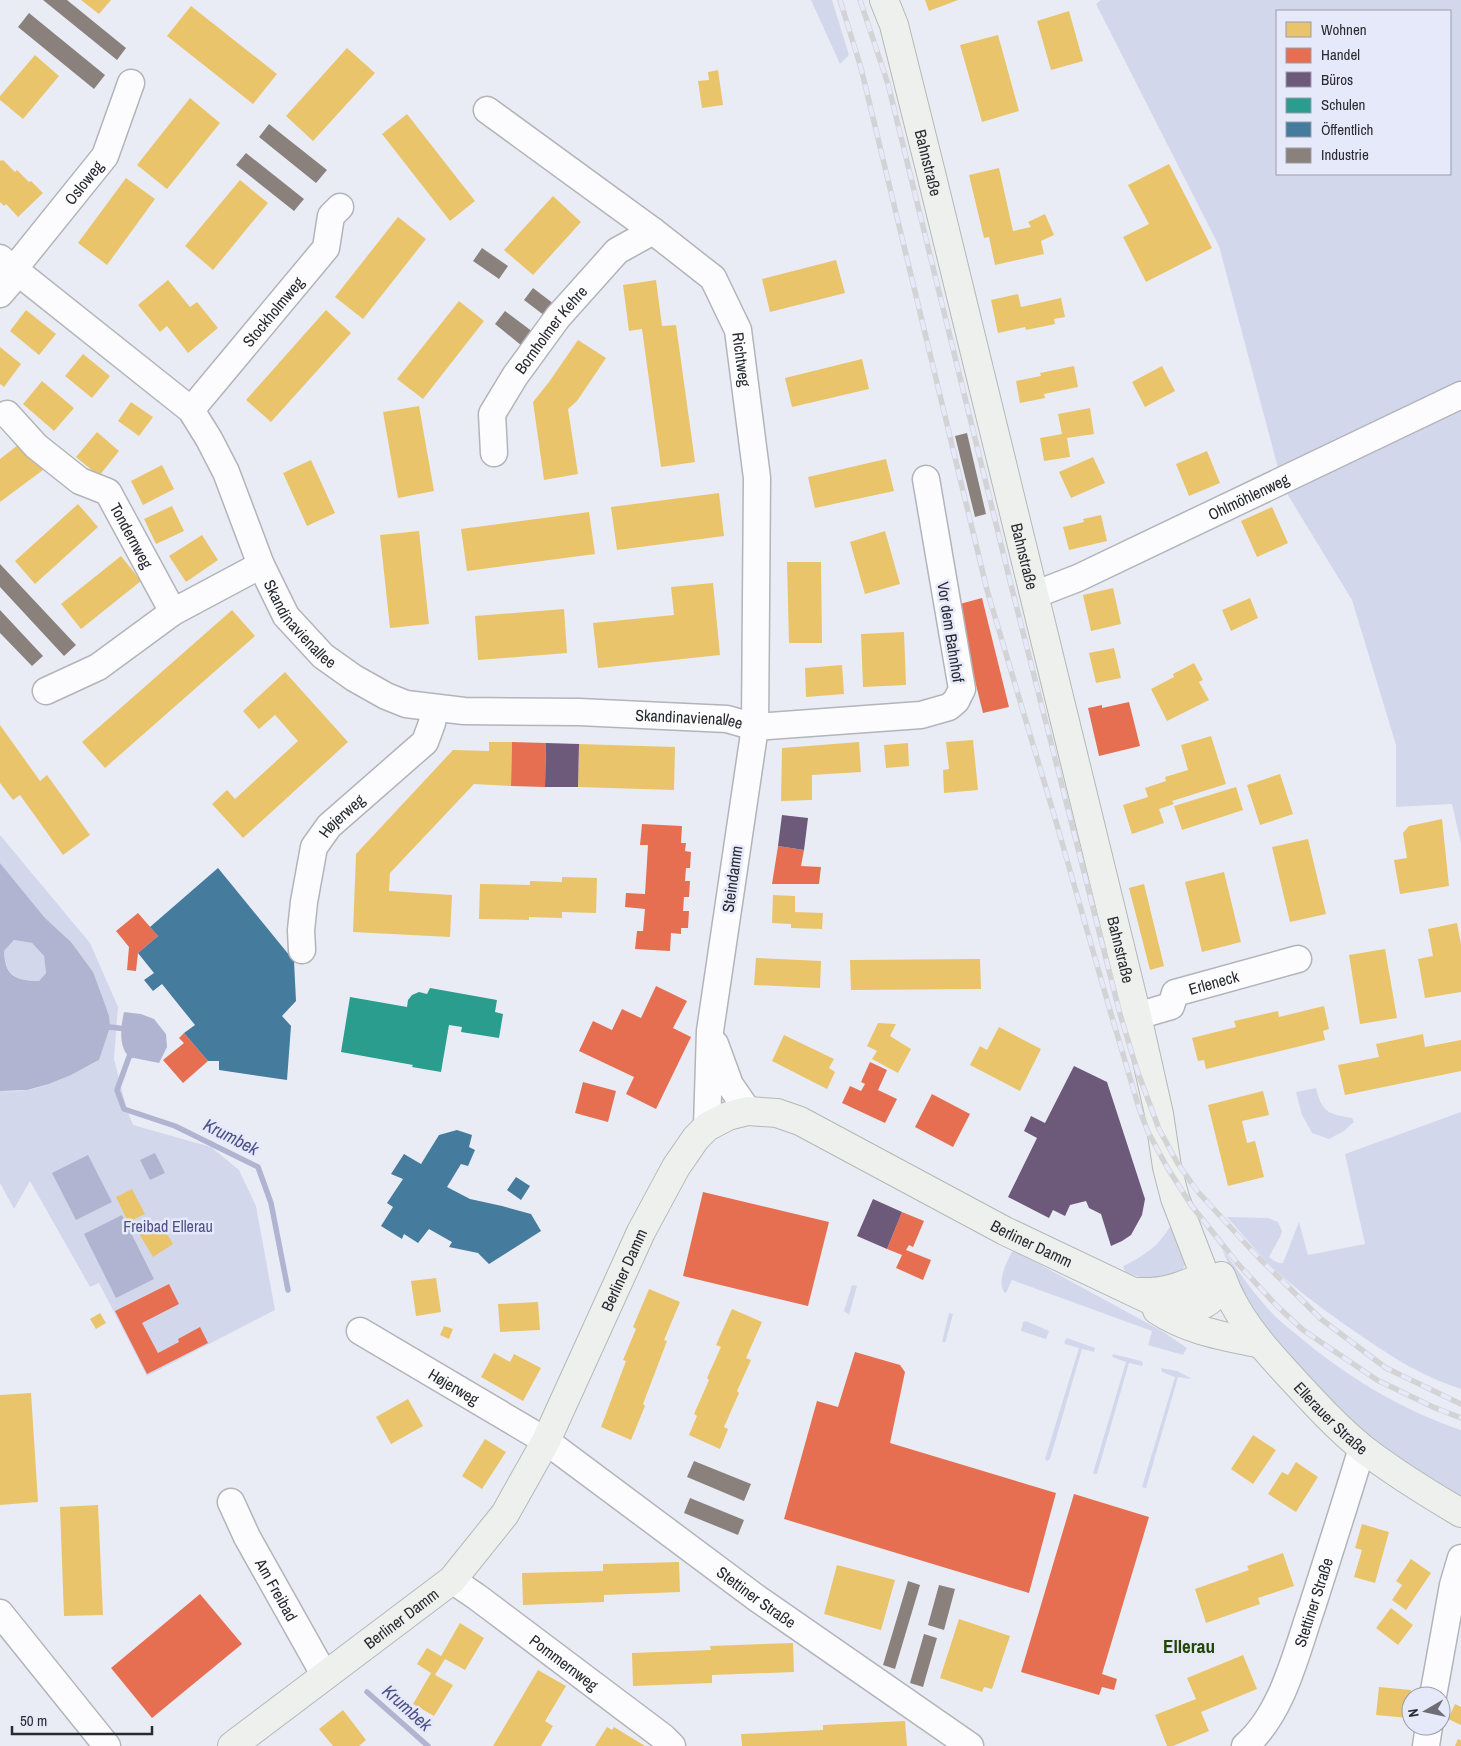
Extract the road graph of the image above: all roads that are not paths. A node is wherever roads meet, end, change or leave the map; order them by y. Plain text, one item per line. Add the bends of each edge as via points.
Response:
1 (884, 0) edge
2 (131, 83) dead end
3 (487, 110) dead end
4 (340, 206) dead end
5 (653, 230) junction
6 (11, 266) edge
7 (0, 294) edge
8 (1461, 395) edge
9 (190, 410) junction
10 (7, 414) dead end
11 (494, 453) dead end
12 (926, 479) dead end
13 (261, 565) junction
14 (1034, 595) junction
15 (173, 612) junction
16 (46, 691) dead end
17 (435, 708) junction
18 (755, 727) junction
19 (302, 950) dead end
20 (1298, 959) dead end
21 (1137, 1016) junction
22 (710, 1031) junction
23 (748, 1111) junction
24 (707, 1127) junction
25 (1218, 1284) junction
26 (1129, 1291) junction
27 (360, 1331) dead end
28 (1261, 1344) junction
29 (546, 1441) junction
30 (1362, 1448) junction
31 (231, 1502) dead end
32 (1461, 1513) edge
33 (1461, 1558) edge
34 (452, 1580) junction
35 (0, 1613) edge
36 (329, 1673) junction
37 (1435, 1686) edge
38 (107, 1746) edge
39 (232, 1746) edge
40 (672, 1746) edge
41 (970, 1746) edge
42 (1245, 1746) edge

1 - 14 main road, Bahnstraße via 896,34
2 - 6 street, Osloweg via 105,156
3 - 5 street, Richtweg
4 - 9 street, Stockholmweg via 331,216 326,248
5 - 11 street, Bornholmer Kehre via 617,250 558,317 515,376 492,414
5 - 18 street, Richtweg via 713,278 738,330 757,478
6 - 7 street, Osloweg
6 - 9 street, Skandinavienallee
8 - 14 street, Ohlmöhlenweg via 1078,578
9 - 13 street, Skandinavienallee via 226,472
10 - 15 street, Tondernweg via 36,446 80,481 108,492
12 - 18 street, Vor dem Bahnhof via 962,689 956,701 949,707 921,715
13 - 15 street
13 - 17 street, Skandinavienallee via 286,616 323,656 386,696 406,704
14 - 21 main road, Bahnstraße
15 - 16 street via 98,667
17 - 18 street, Skandinavienallee via 727,719
17 - 19 street, Højerweg via 426,742 330,826 314,847 304,902
18 - 22 street, Steindamm
20 - 21 street, Erleneck via 1175,993 1171,1006
21 - 25 main road, Bahnstraße via 1159,1114 1181,1180 1208,1240
22 - 23 street, Steindamm via 730,1085
22 - 24 street, Steindamm
23 - 24 main road, Berliner Damm via 728,1116
23 - 26 main road, Berliner Damm via 777,1113 800,1121 1005,1231
24 - 29 main road, Berliner Damm via 682,1156 641,1232
25 - 26 main road, Berliner Damm via 1213,1298 1192,1308 1180,1309 1165,1307
25 - 28 main road, Ellerauer Straße
26 - 28 main road via 1184,1325
27 - 29 street, Højerweg
28 - 30 main road, Ellerauer Straße via 1318,1407
29 - 34 main road, Berliner Damm via 505,1514
29 - 41 street, Stettiner Straße via 758,1599
30 - 32 main road, Ellerauer Straße via 1403,1478
30 - 42 street, Stettiner Straße via 1277,1706
31 - 36 street, Am Freibad via 247,1537
33 - 37 street
34 - 36 main road, Berliner Damm
34 - 40 street, Pommernweg
35 - 38 street
36 - 39 main road, Berliner Damm

